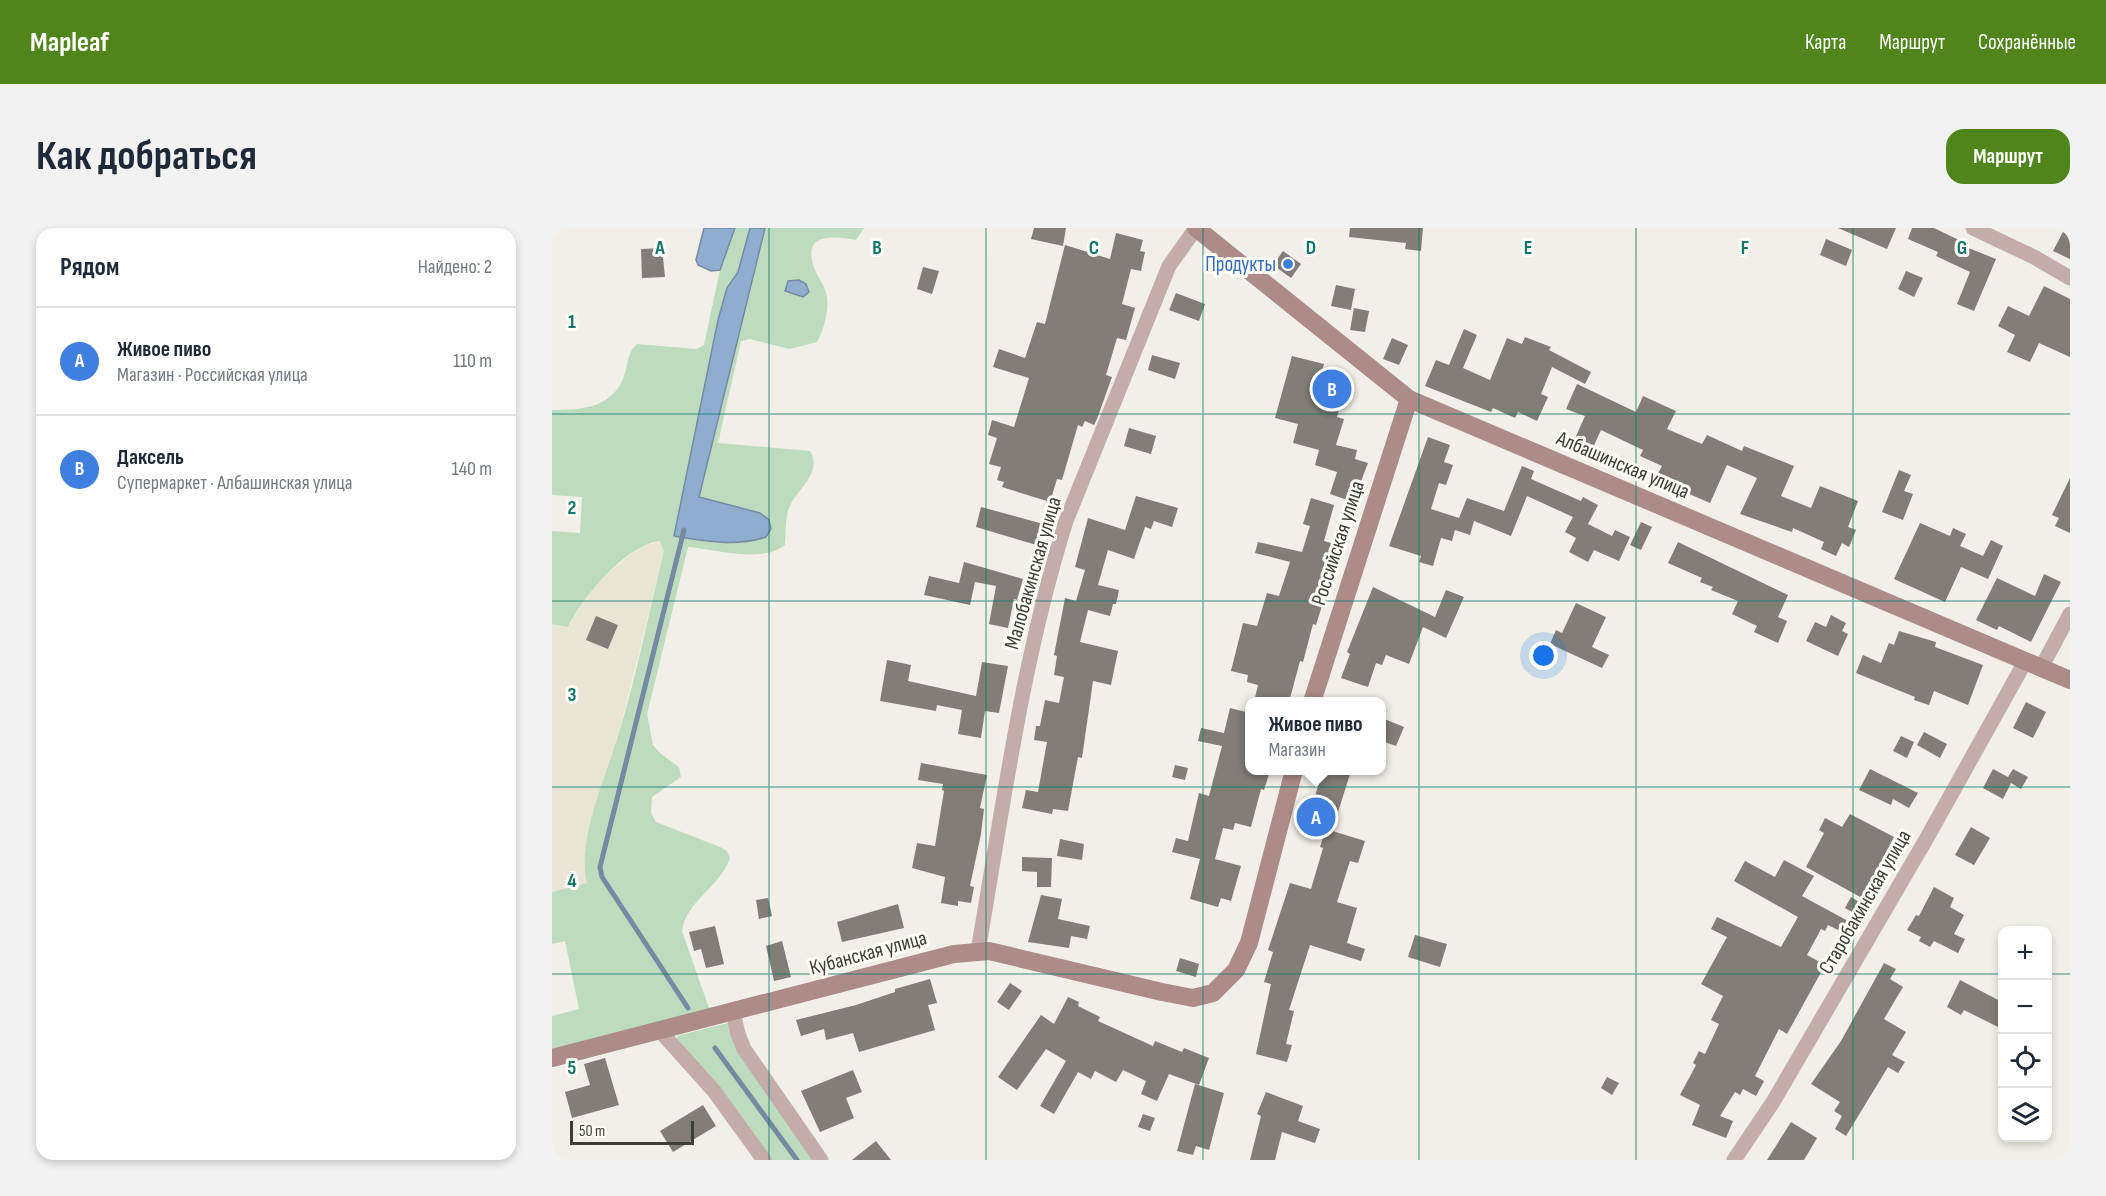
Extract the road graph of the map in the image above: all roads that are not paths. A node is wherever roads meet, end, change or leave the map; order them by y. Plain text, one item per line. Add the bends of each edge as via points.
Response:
1 (1196, 228) edge
2 (1973, 228) edge
3 (2070, 278) edge
4 (1409, 399) junction
5 (2070, 614) edge
6 (2033, 665) junction
7 (2070, 680) edge
8 (1314, 697) edge
9 (1293, 775) edge
10 (978, 951) junction
11 (733, 1012) junction
12 (661, 1032) junction
13 (552, 1058) edge
14 (764, 1160) edge
15 (821, 1160) edge
16 (1734, 1160) edge

1 - 4 street, Албашинская улица
1 - 10 street, Малобакинская улица via 1169,266 1066,521 1043,598 1022,698
2 - 3 street
4 - 6 street, Албашинская улица
4 - 8 street, Российская улица
5 - 6 street, Старобакинская улица
6 - 7 street, Албашинская улица
6 - 16 street, Старобакинская улица
9 - 10 street, Кубанская улица via 1243,960 1214,993 1197,997 1162,992 1011,955
10 - 11 street, Кубанская улица
11 - 12 street, Кубанская улица
11 - 15 street via 744,1049
12 - 13 street, Кубанская улица
12 - 14 street via 714,1091

